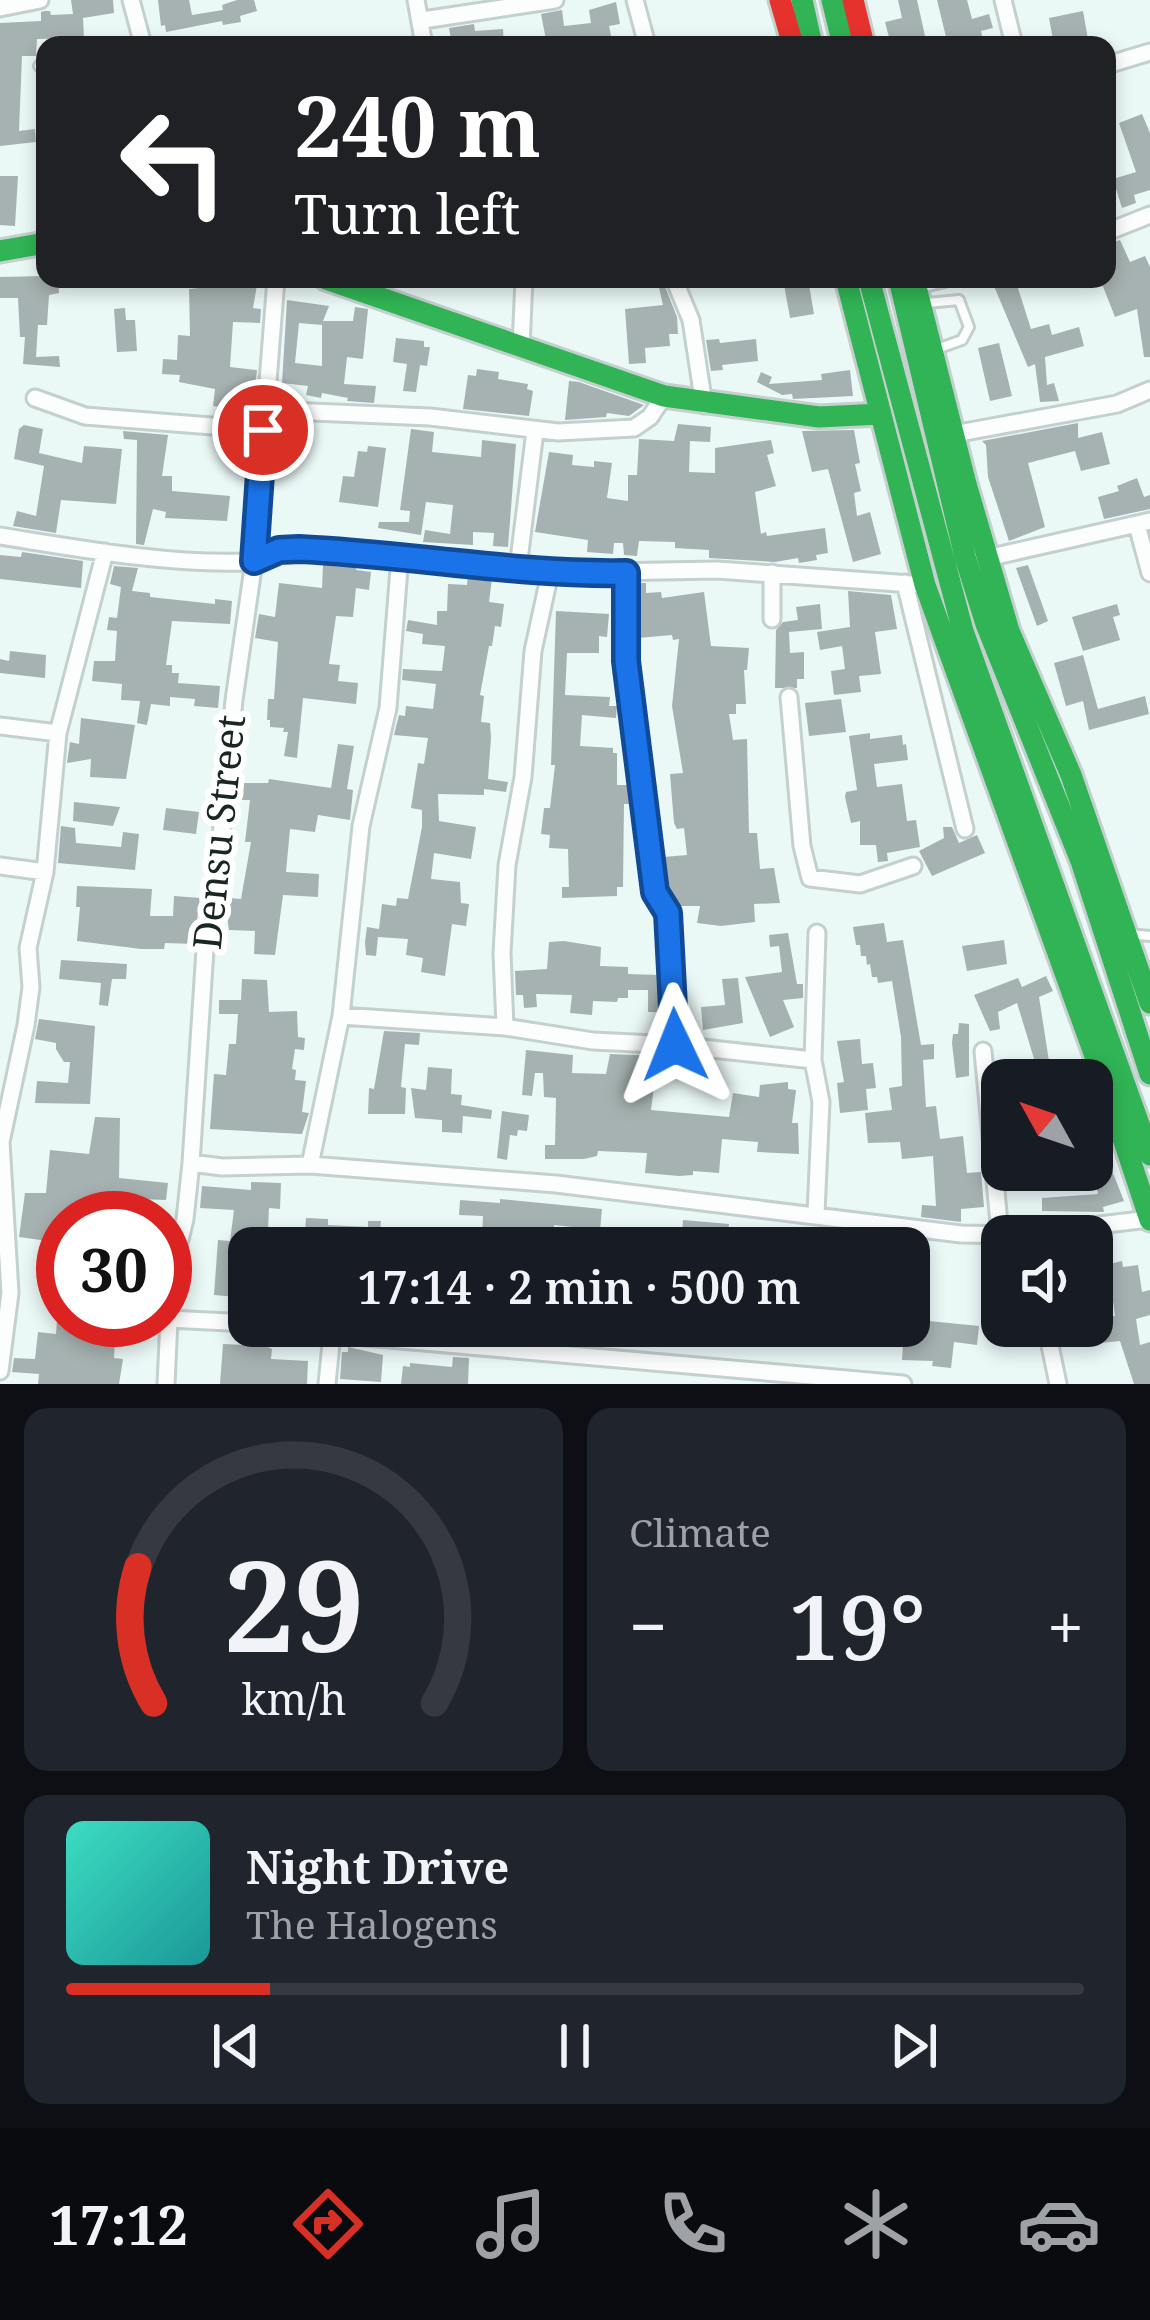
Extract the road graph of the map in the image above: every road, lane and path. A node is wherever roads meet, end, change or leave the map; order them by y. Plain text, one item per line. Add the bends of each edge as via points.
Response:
1 (40, 0) edge
2 (130, 0) edge
3 (416, 0) edge
4 (555, 0) edge
5 (635, 0) edge
6 (780, 0) edge
7 (802, 0) edge
8 (832, 0) edge
9 (854, 0) edge
10 (1004, 0) edge
11 (0, 8) edge
12 (423, 20) junction
13 (140, 36) edge
14 (424, 36) edge
15 (645, 36) edge
16 (791, 36) edge
17 (810, 36) edge
18 (842, 36) edge
19 (862, 36) edge
20 (1012, 36) edge
21 (1150, 52) edge
22 (1116, 62) edge
23 (1150, 215) edge
24 (1116, 228) edge
25 (36, 245) edge
26 (0, 251) edge
27 (275, 288) edge
28 (352, 288) edge
29 (524, 288) edge
30 (678, 288) edge
31 (848, 288) edge
32 (871, 288) edge
33 (912, 288) edge
34 (912, 288) edge
35 (916, 288) edge
36 (521, 346) junction
37 (935, 350) junction
38 (1150, 390) edge
39 (664, 396) junction
40 (35, 398) dead end
41 (704, 405) junction
42 (265, 410) junction
43 (881, 414) junction
44 (263, 430) junction
45 (535, 431) junction
46 (954, 434) junction
47 (1143, 523) edge
48 (0, 536) edge
49 (105, 552) junction
50 (400, 556) junction
51 (987, 558) junction
52 (254, 561) junction
53 (518, 568) junction
54 (1150, 572) edge
55 (550, 573) junction
56 (626, 573) junction
57 (772, 573) junction
58 (915, 584) junction
59 (772, 619) dead end
60 (789, 697) dead end
61 (0, 726) edge
62 (58, 733) junction
63 (965, 829) dead end
64 (0, 866) edge
65 (913, 866) dead end
66 (45, 872) junction
67 (1103, 926) junction
68 (817, 933) dead end
69 (1126, 934) junction
70 (1150, 936) edge
71 (1075, 939) junction
72 (1150, 1003) edge
73 (341, 1016) junction
74 (505, 1028) junction
75 (675, 1045) junction
76 (983, 1051) dead end
77 (813, 1060) junction
78 (1150, 1074) edge
79 (1150, 1155) edge
80 (191, 1163) junction
81 (310, 1165) junction
82 (187, 1191) edge
83 (816, 1214) junction
84 (998, 1215) edge
85 (1150, 1219) edge
86 (1113, 1224) edge
87 (981, 1234) edge
88 (192, 1320) edge
89 (228, 1322) edge
90 (167, 1347) edge
91 (331, 1347) edge
92 (505, 1347) edge
93 (1050, 1347) edge
94 (0, 1371) edge
95 (704, 1377) edge
96 (166, 1384) edge
97 (327, 1384) edge
98 (903, 1384) edge
99 (1058, 1384) edge

1 - 11 street
2 - 13 street
3 - 12 street
4 - 12 street
5 - 15 street
6 - 16 street
7 - 17 street
8 - 18 street
9 - 19 street
10 - 20 street
12 - 14 street
21 - 22 street
23 - 24 street
25 - 26 street
27 - 42 street, Densu Street
28 - 36 street
29 - 36 street
30 - 41 street
31 - 43 street
32 - 71 street via 957,611
33 - 37 street
34 - 67 street via 956,521 986,624
35 - 37 lane via 963,305 968,334
36 - 39 street
37 - 46 street
38 - 46 street via 1117,404
39 - 41 street
39 - 45 street via 634,428
40 - 44 street via 85,416
41 - 43 street via 819,417
42 - 44 street, Densu Street
42 - 45 street
43 - 58 street
44 - 52 street, Densu Street
45 - 53 street
46 - 51 street
47 - 51 street
47 - 54 street
48 - 49 street
49 - 52 street
49 - 62 street
50 - 52 street via 279,550
50 - 53 street
50 - 73 street via 388,708 361,826
51 - 69 street
52 - 80 street, Densu Street via 205,950
53 - 55 street
55 - 56 street
55 - 74 street via 507,865
56 - 57 street
56 - 75 street via 626,661 655,892 668,913
57 - 58 street
57 - 59 street
58 - 63 street
58 - 85 street
60 - 65 street via 810,878 860,884
61 - 62 street
62 - 66 street
64 - 66 street
66 - 94 street via 1,1142 10,1293
67 - 71 street
67 - 78 street
68 - 77 street
69 - 70 lane
69 - 72 street
71 - 79 street
73 - 74 street
73 - 81 street
74 - 75 street
75 - 77 street
76 - 84 street
77 - 83 street via 821,1102
80 - 81 street
80 - 82 street, Densu Street
81 - 83 street
83 - 87 street
85 - 86 street
88 - 89 street
90 - 96 street, Densu Street
91 - 97 street
92 - 95 street
93 - 99 street
95 - 98 street via 796,1373

